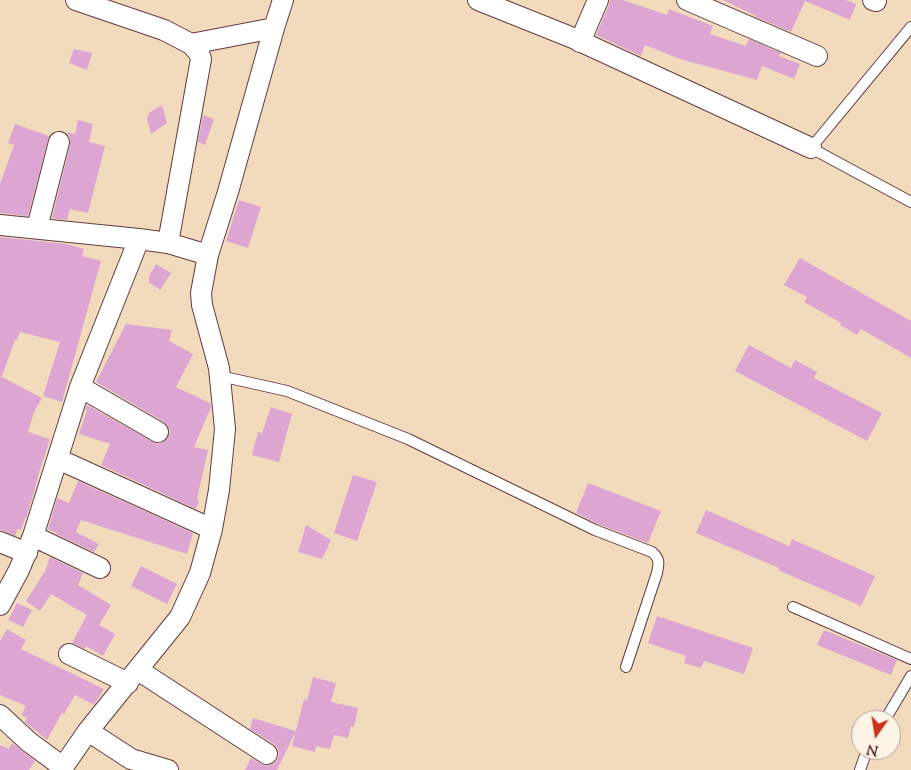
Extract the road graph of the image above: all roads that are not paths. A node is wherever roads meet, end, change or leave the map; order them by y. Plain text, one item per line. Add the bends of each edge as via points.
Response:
1 (76, 0) edge
2 (283, 0) edge
3 (478, 0) edge
4 (598, 0) edge
5 (687, 0) edge
6 (911, 27) edge
7 (274, 28) junction
8 (580, 42) junction
9 (191, 44) junction
10 (817, 56) dead end
11 (58, 142) dead end
12 (811, 148) junction
13 (911, 202) edge
14 (0, 225) edge
15 (37, 228) junction
16 (139, 239) junction
17 (168, 243) junction
18 (208, 255) junction
19 (220, 376) junction
20 (80, 387) junction
21 (158, 432) dead end
22 (58, 459) junction
23 (212, 529) junction
24 (0, 542) edge
25 (30, 544) junction
26 (100, 568) dead end
27 (0, 605) edge
28 (793, 607) dead end
29 (70, 654) dead end
30 (911, 658) edge
31 (626, 667) dead end
32 (133, 676) junction
33 (911, 676) edge
34 (891, 710) edge
35 (0, 715) edge
36 (88, 731) junction
37 (267, 754) dead end
38 (62, 768) edge
39 (168, 770) edge

1 - 9 street via 164,30
2 - 7 street
3 - 8 street
4 - 8 street
5 - 10 street
6 - 12 lane
7 - 9 street
7 - 18 street
8 - 12 street
9 - 17 street via 201,59
11 - 15 street
12 - 13 lane
14 - 15 street
15 - 16 street
16 - 17 street
16 - 20 street
17 - 18 street
18 - 19 street via 202,305
19 - 23 street via 224,429
19 - 31 lane via 287,391 399,436 595,530 652,552 659,564 657,573
20 - 21 street
20 - 22 street
22 - 23 street
22 - 25 street
23 - 32 street via 200,573 180,617
24 - 25 street
25 - 26 street
25 - 27 street
28 - 30 lane
29 - 32 street
32 - 36 street
32 - 37 street
33 - 34 lane
35 - 38 street
36 - 38 street
36 - 39 street via 132,759

